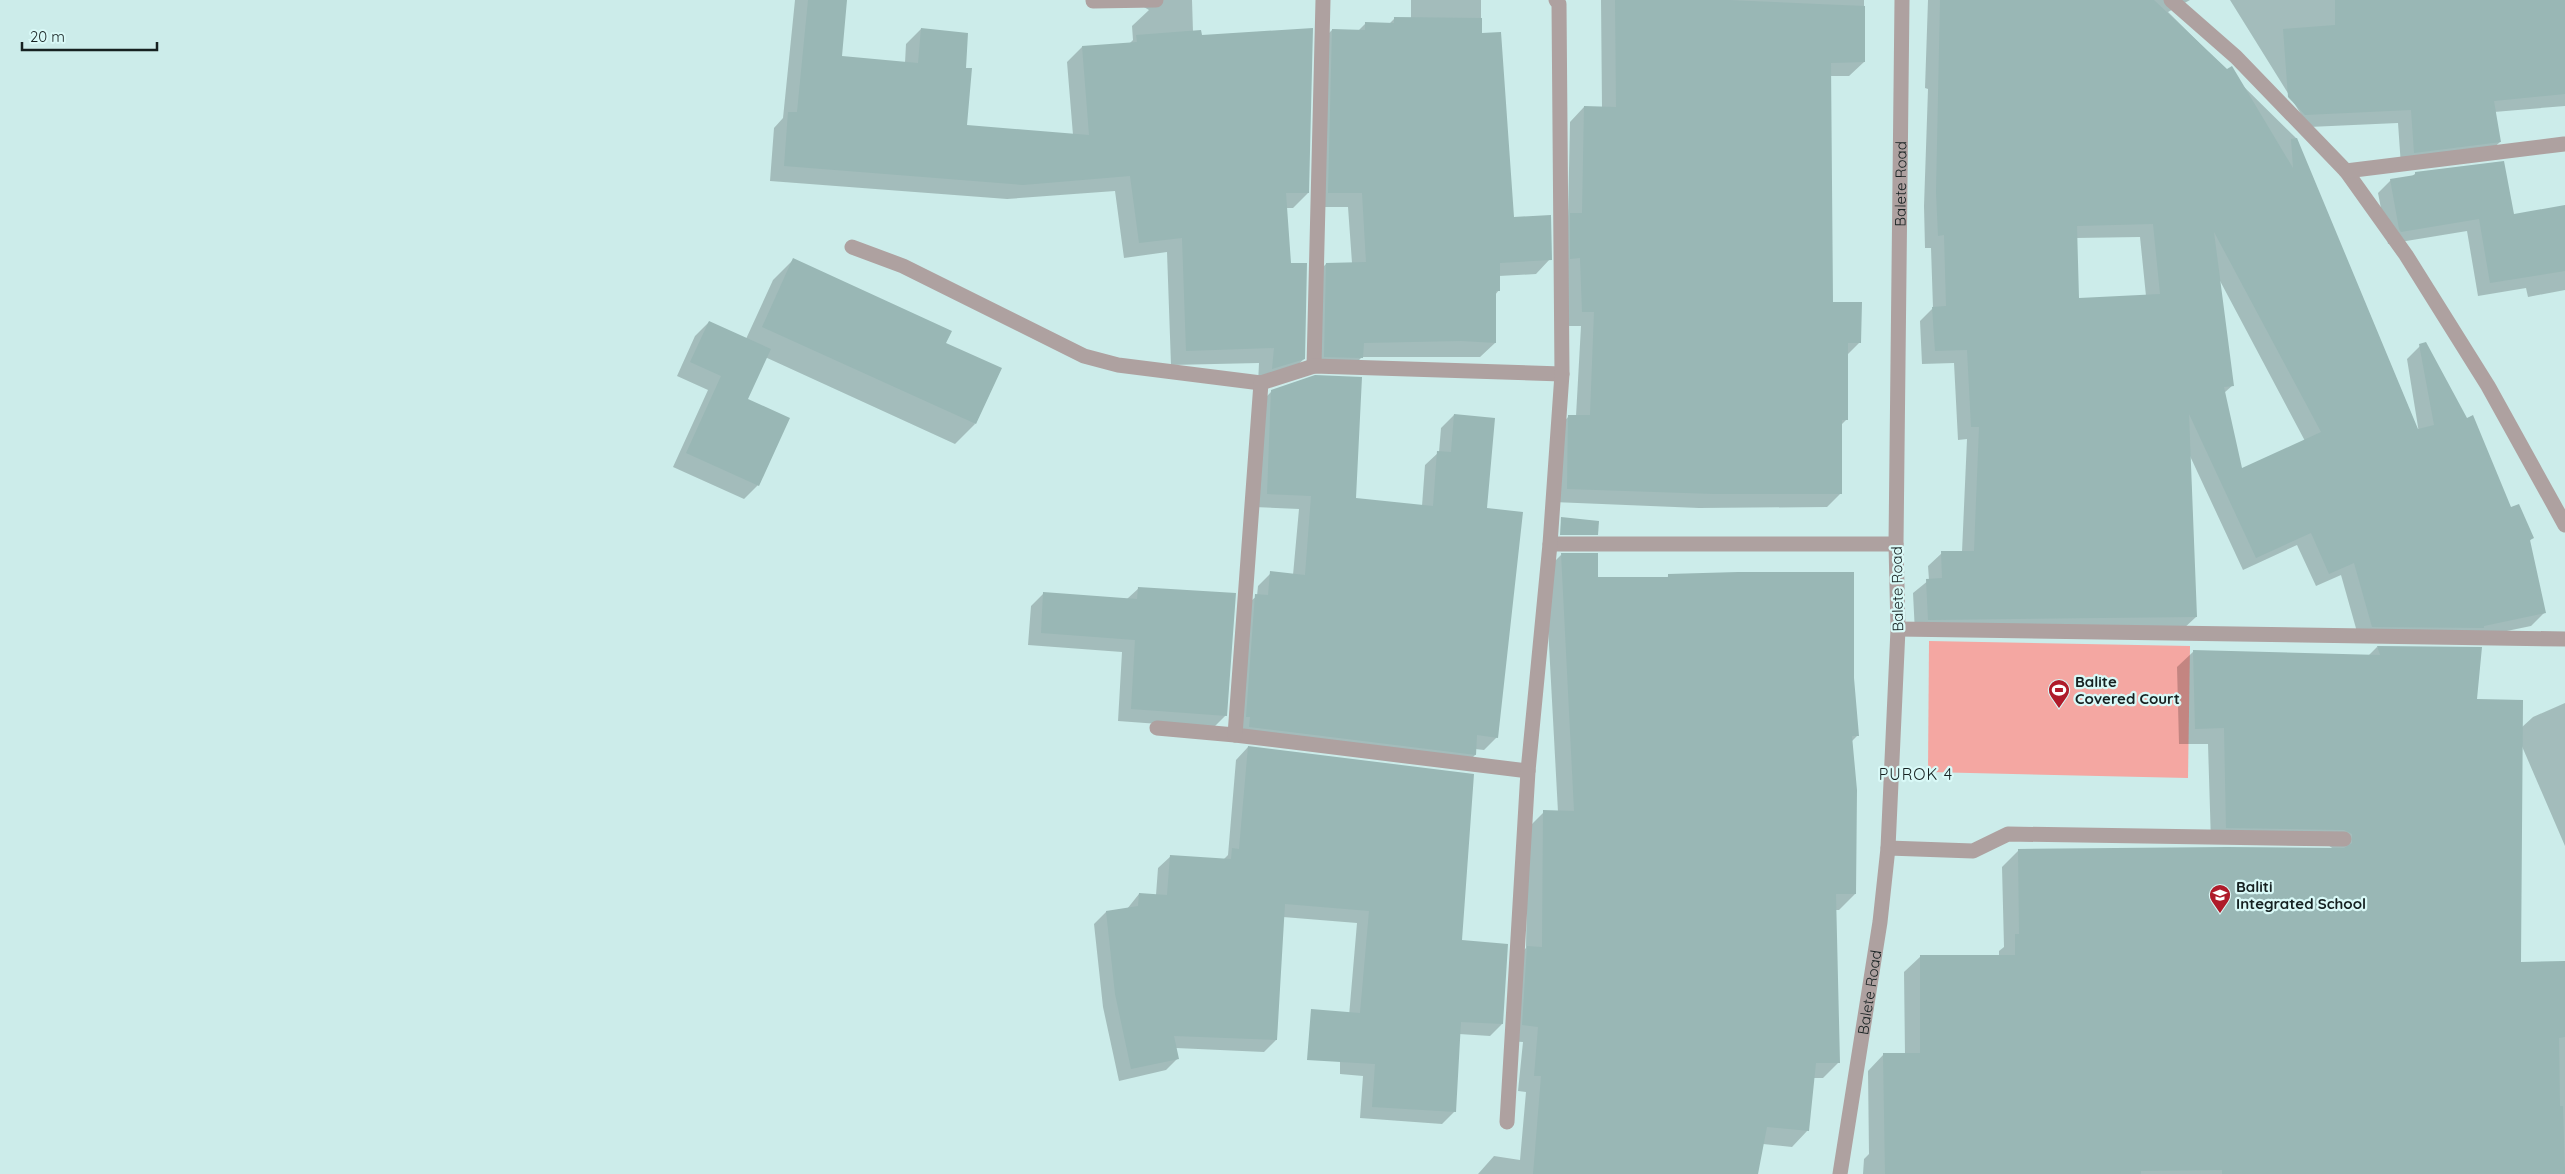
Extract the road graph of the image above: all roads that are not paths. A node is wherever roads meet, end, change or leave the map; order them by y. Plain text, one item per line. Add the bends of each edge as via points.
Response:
1 (1093, 0) edge
2 (1156, 0) edge
3 (1323, 0) edge
4 (1556, 0) edge
5 (1902, 0) edge
6 (2171, 0) edge
7 (2564, 144) dead end
8 (2346, 171) junction
9 (852, 247) dead end
10 (1314, 366) junction
11 (1562, 374) junction
12 (1261, 384) junction
13 (2565, 525) edge
14 (1550, 544) junction
15 (1896, 544) junction
16 (1898, 629) junction
17 (2565, 639) edge
18 (1157, 728) dead end
19 (1235, 735) junction
20 (1528, 771) junction
21 (2344, 839) dead end
22 (1888, 848) junction
23 (1507, 1122) dead end
24 (1840, 1174) edge

1 - 2 street
3 - 10 street
4 - 11 street
5 - 15 street, Balete Road
6 - 8 street via 2236,57
7 - 8 street
8 - 13 street via 2406,255 2488,386
9 - 12 street via 903,266 1084,356 1118,365
10 - 11 street
10 - 12 street
11 - 14 street
12 - 19 street
14 - 15 street
14 - 20 street
15 - 16 street, Balete Road
16 - 17 street
16 - 22 street, Balete Road
18 - 19 street
19 - 20 street
20 - 23 street
21 - 22 street via 2008,834 1973,851
22 - 24 street, Balete Road via 1880,922

